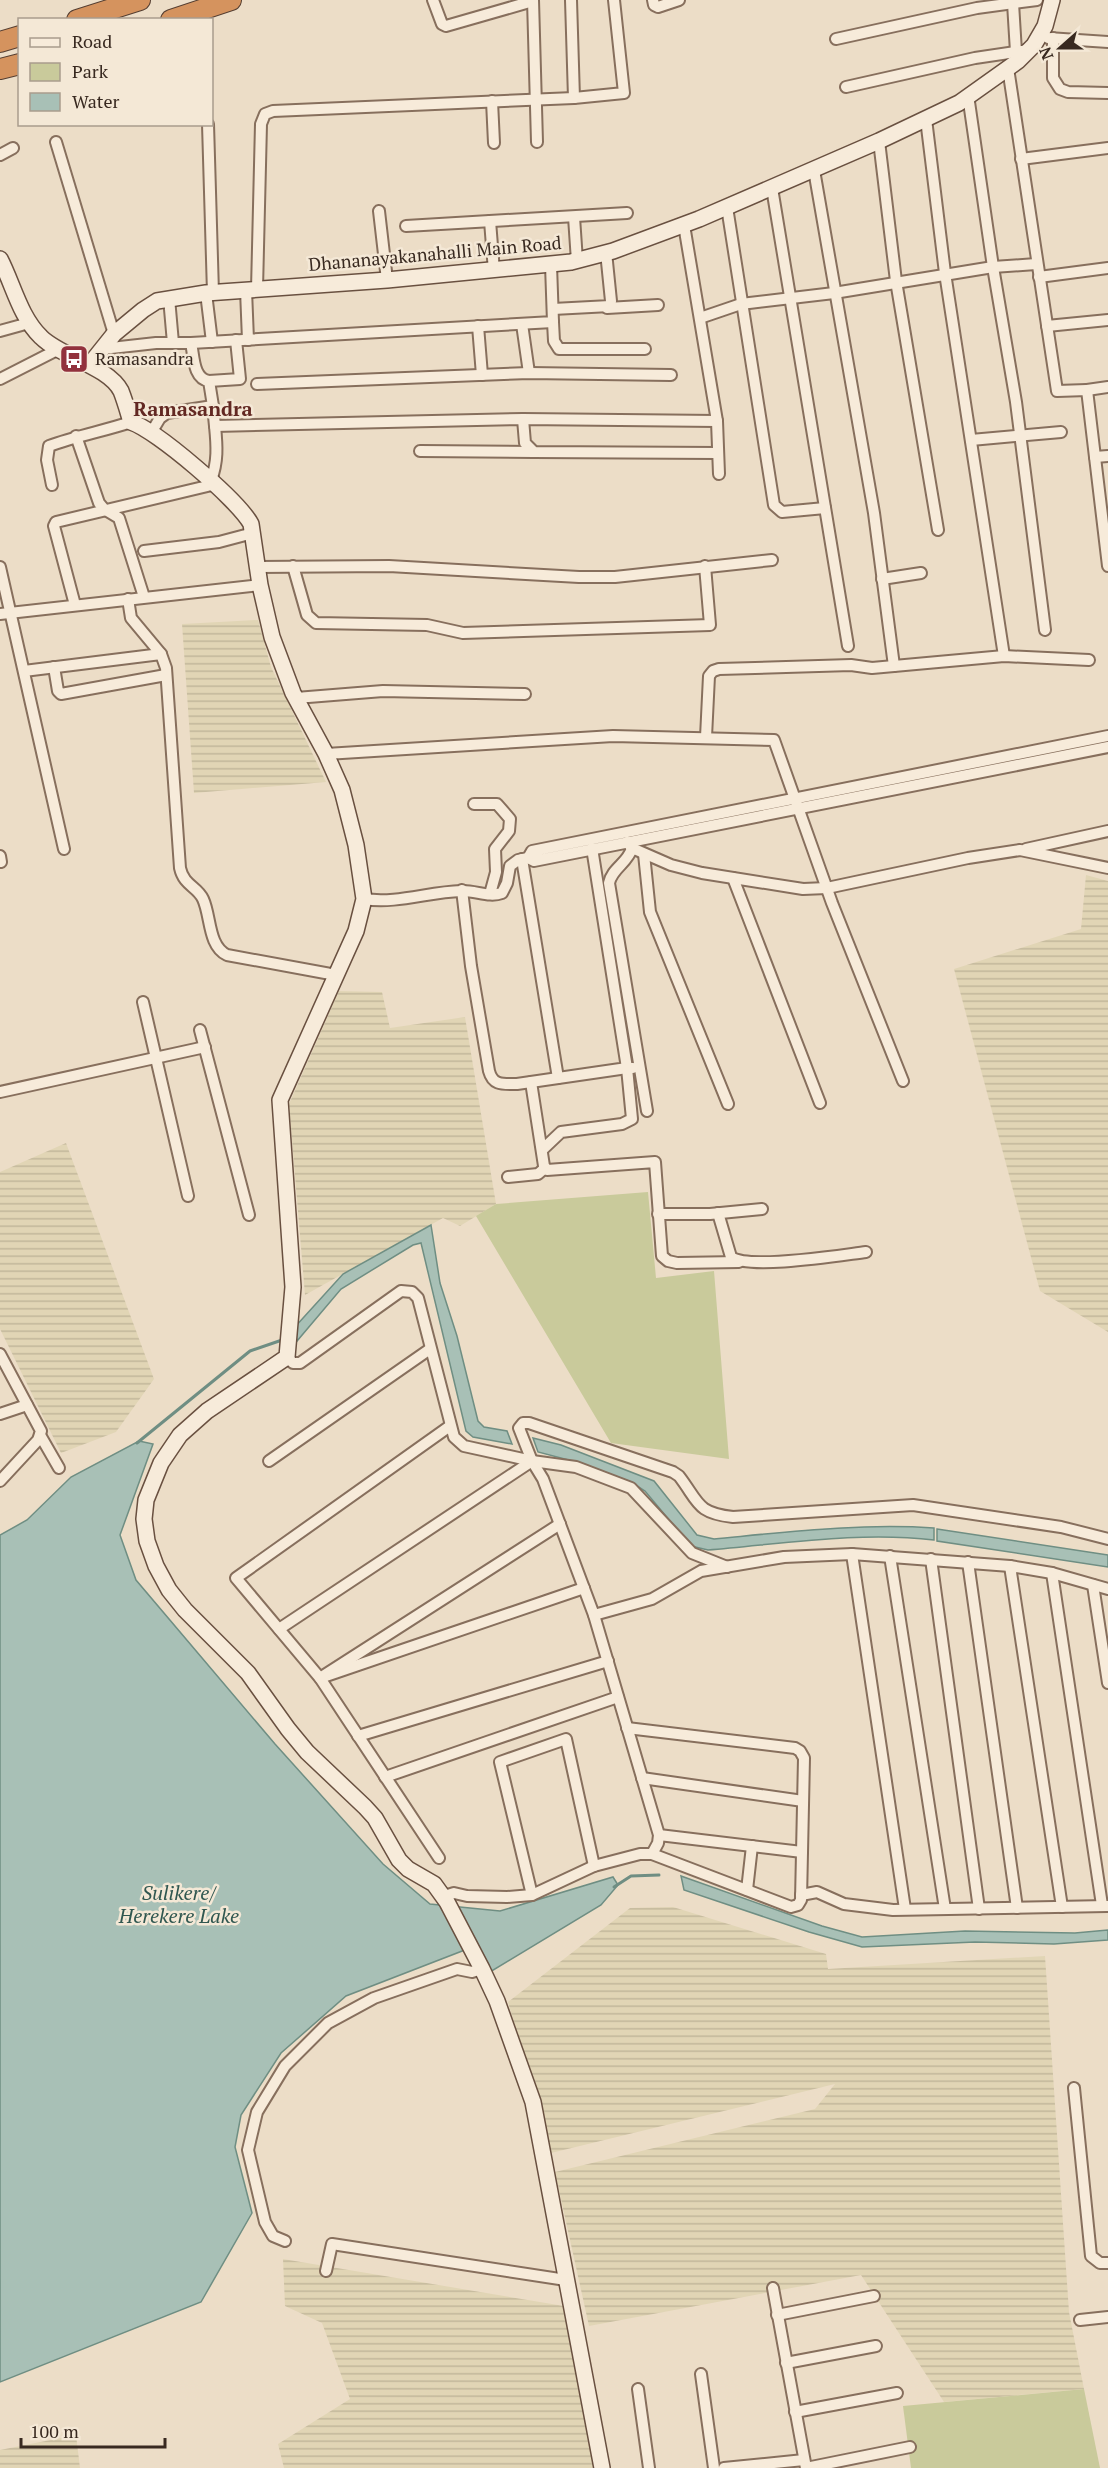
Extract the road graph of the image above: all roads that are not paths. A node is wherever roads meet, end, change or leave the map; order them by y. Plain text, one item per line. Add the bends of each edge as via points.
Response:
1 (140, 0) edge
2 (231, 0) edge
3 (433, 0) edge
4 (533, 0) edge
5 (571, 0) edge
6 (614, 0) edge
7 (653, 0) edge
8 (679, 0) edge
9 (1037, 0) edge
10 (1052, 0) edge
11 (1013, 3) junction
12 (83, 18) edge
13 (177, 18) edge
14 (18, 37) edge
15 (1046, 38) junction
16 (836, 39) dead end
17 (0, 42) edge
18 (1108, 42) edge
19 (1022, 51) junction
20 (18, 64) edge
21 (1008, 68) junction
22 (0, 69) edge
23 (846, 87) dead end
24 (1108, 93) edge
25 (968, 95) junction
26 (574, 98) junction
27 (536, 99) junction
28 (492, 101) junction
29 (926, 119) junction
30 (208, 126) edge
31 (879, 141) junction
32 (56, 142) dead end
33 (537, 142) dead end
34 (494, 143) dead end
35 (13, 148) dead end
36 (1108, 148) edge
37 (0, 155) edge
38 (1021, 159) junction
39 (814, 170) junction
40 (772, 188) junction
41 (727, 207) junction
42 (379, 211) dead end
43 (627, 213) dead end
44 (574, 217) junction
45 (490, 221) junction
46 (684, 225) junction
47 (406, 226) dead end
48 (606, 252) junction
49 (0, 259) edge
50 (577, 261) junction
51 (1036, 264) junction
52 (551, 265) junction
53 (993, 267) junction
54 (1108, 268) edge
55 (494, 271) junction
56 (945, 273) junction
57 (1039, 277) junction
58 (5, 280) edge
59 (387, 280) junction
60 (896, 281) junction
61 (251, 290) junction
62 (210, 293) junction
63 (834, 293) junction
64 (169, 298) junction
65 (789, 298) junction
66 (741, 304) junction
67 (658, 305) dead end
68 (607, 308) junction
69 (553, 309) junction
70 (700, 318) junction
71 (1108, 320) edge
72 (553, 322) junction
73 (29, 323) junction
74 (522, 324) junction
75 (478, 326) junction
76 (1047, 326) junction
77 (0, 331) edge
78 (114, 334) junction
79 (236, 340) junction
80 (248, 340) junction
81 (212, 342) junction
82 (173, 343) junction
83 (191, 343) junction
84 (102, 349) junction
85 (645, 349) dead end
86 (57, 350) junction
87 (90, 364) junction
88 (529, 373) junction
89 (482, 375) junction
90 (671, 375) dead end
91 (0, 379) edge
92 (209, 381) junction
93 (257, 384) dead end
94 (1108, 387) edge
95 (1087, 390) junction
96 (213, 406) junction
97 (523, 419) junction
98 (717, 421) junction
99 (131, 422) junction
100 (215, 426) junction
101 (1061, 432) dead end
102 (151, 433) junction
103 (76, 436) junction
104 (1020, 437) junction
105 (971, 440) junction
106 (420, 451) dead end
107 (534, 452) junction
108 (718, 453) junction
109 (1108, 456) edge
110 (1095, 457) junction
111 (719, 474) dead end
112 (213, 482) junction
113 (52, 485) dead end
114 (825, 508) junction
115 (104, 509) junction
116 (1105, 524) edge
117 (938, 530) dead end
118 (253, 533) junction
119 (144, 551) dead end
120 (771, 560) dead end
121 (293, 566) junction
122 (705, 566) junction
123 (1108, 566) edge
124 (0, 567) edge
125 (258, 567) junction
126 (921, 573) dead end
127 (882, 579) junction
128 (260, 585) junction
129 (144, 597) junction
130 (128, 599) junction
131 (75, 605) junction
132 (5, 613) edge
133 (1045, 630) dead end
134 (848, 646) dead end
135 (161, 654) junction
136 (1004, 656) junction
137 (1089, 660) dead end
138 (894, 666) junction
139 (54, 667) junction
140 (24, 671) junction
141 (166, 675) junction
142 (525, 694) dead end
143 (296, 698) junction
144 (1108, 736) edge
145 (706, 737) junction
146 (1108, 747) edge
147 (326, 754) junction
148 (797, 803) junction
149 (474, 804) dead end
150 (1108, 831) edge
151 (629, 845) junction
152 (64, 849) dead end
153 (592, 849) junction
154 (1020, 850) junction
155 (644, 854) junction
156 (525, 858) junction
157 (1108, 868) edge
158 (733, 878) junction
159 (827, 888) junction
160 (462, 890) junction
161 (490, 894) junction
162 (364, 899) junction
163 (336, 975) junction
164 (143, 1002) dead end
165 (200, 1030) dead end
166 (205, 1047) junction
167 (156, 1058) junction
168 (641, 1066) junction
169 (627, 1068) junction
170 (558, 1078) junction
171 (903, 1081) dead end
172 (531, 1082) junction
173 (0, 1092) edge
174 (820, 1103) dead end
175 (728, 1104) dead end
176 (647, 1111) dead end
177 (542, 1150) junction
178 (545, 1168) junction
179 (508, 1178) dead end
180 (188, 1196) dead end
181 (762, 1209) dead end
182 (718, 1213) junction
183 (658, 1214) junction
184 (249, 1215) dead end
185 (866, 1252) dead end
186 (739, 1262) junction
187 (430, 1349) junction
188 (288, 1351) junction
189 (0, 1354) edge
190 (4, 1367) edge
191 (27, 1405) junction
192 (0, 1414) edge
193 (450, 1426) junction
194 (40, 1435) junction
195 (269, 1461) dead end
196 (532, 1461) junction
197 (60, 1468) dead end
198 (0, 1481) edge
199 (560, 1524) junction
200 (1108, 1539) edge
201 (852, 1554) junction
202 (890, 1556) junction
203 (931, 1559) junction
204 (968, 1562) junction
205 (1010, 1566) junction
206 (727, 1567) junction
207 (1052, 1573) junction
208 (1093, 1585) junction
209 (584, 1588) junction
210 (1108, 1589) edge
211 (594, 1616) junction
212 (279, 1629) junction
213 (608, 1661) junction
214 (320, 1678) junction
215 (1108, 1683) edge
216 (618, 1697) junction
217 (627, 1728) junction
218 (358, 1736) junction
219 (385, 1777) junction
220 (642, 1778) junction
221 (803, 1801) junction
222 (659, 1835) junction
223 (752, 1846) junction
224 (802, 1852) junction
225 (652, 1854) junction
226 (439, 1858) dead end
227 (594, 1866) junction
228 (747, 1890) junction
229 (532, 1894) junction
230 (801, 1895) junction
231 (445, 1899) junction
232 (1105, 1906) edge
233 (1062, 1907) junction
234 (1017, 1908) junction
235 (905, 1909) junction
236 (945, 1909) junction
237 (979, 1909) junction
238 (481, 1967) junction
239 (1074, 2088) dead end
240 (285, 2241) dead end
241 (1108, 2263) edge
242 (326, 2271) dead end
243 (566, 2280) junction
244 (773, 2288) dead end
245 (874, 2296) dead end
246 (777, 2315) junction
247 (1108, 2317) edge
248 (1080, 2320) dead end
249 (876, 2346) dead end
250 (786, 2363) junction
251 (701, 2374) dead end
252 (638, 2389) dead end
253 (897, 2393) dead end
254 (795, 2412) junction
255 (910, 2447) dead end
256 (806, 2465) edge
257 (602, 2468) edge
258 (649, 2468) edge
259 (714, 2468) edge
260 (724, 2468) edge

1 - 12 highway
2 - 13 highway
3 - 4 street via 446,26
4 - 27 street
5 - 26 street
6 - 26 street via 624,93
7 - 8 street via 658,7
9 - 11 street
10 - 15 street, Dhananayakanahalli Main Road
11 - 16 street
11 - 19 street
14 - 17 highway
15 - 18 street
15 - 19 street, Dhananayakanahalli Main Road
15 - 24 street via 1053,78 1060,89
19 - 21 street, Dhananayakanahalli Main Road
19 - 23 street
20 - 22 highway
21 - 25 street, Dhananayakanahalli Main Road
21 - 38 street
25 - 29 street, Dhananayakanahalli Main Road
25 - 53 street
26 - 27 street
27 - 28 street
27 - 33 street
28 - 34 street
28 - 61 street via 265,114 261,124
29 - 31 street, Dhananayakanahalli Main Road
29 - 56 street
30 - 62 street
31 - 39 street, Dhananayakanahalli Main Road
31 - 60 street
32 - 78 street
35 - 37 street
36 - 38 street
38 - 51 street
39 - 40 street, Dhananayakanahalli Main Road
39 - 63 street
40 - 41 street, Dhananayakanahalli Main Road
40 - 65 street
41 - 46 street, Dhananayakanahalli Main Road
41 - 66 street
42 - 59 street
43 - 44 street
44 - 45 street
44 - 50 street
45 - 47 street
45 - 55 street
46 - 48 street, Dhananayakanahalli Main Road
46 - 70 street
48 - 50 street, Dhananayakanahalli Main Road
48 - 68 street via 611,301
49 - 58 street
50 - 52 street, Dhananayakanahalli Main Road
51 - 53 street
51 - 57 street
52 - 55 street, Dhananayakanahalli Main Road
52 - 69 street
53 - 56 street
53 - 104 street
54 - 57 street
55 - 59 street, Dhananayakanahalli Main Road
56 - 60 street
56 - 105 street
57 - 76 street
58 - 73 street
59 - 61 street, Dhananayakanahalli Main Road
60 - 63 street
60 - 117 street
61 - 62 street, Dhananayakanahalli Main Road
61 - 80 street
62 - 64 street, Dhananayakanahalli Main Road
62 - 81 street
63 - 65 street
63 - 127 street via 874,513
64 - 78 street, Dhananayakanahalli Main Road via 143,310
64 - 82 street
65 - 66 street
65 - 114 street
66 - 70 street
66 - 114 street via 774,505 782,512
67 - 68 street
68 - 69 street
69 - 72 street
70 - 98 street
71 - 76 street
72 - 74 street
72 - 85 street via 554,341 559,349
73 - 77 street
73 - 86 street
74 - 75 street
74 - 88 street
75 - 80 street
75 - 89 street
76 - 95 street via 1057,391
78 - 84 street, Dhananayakanahalli Main Road
79 - 80 street
79 - 81 street
79 - 92 street via 240,379
81 - 83 street
82 - 83 street
82 - 84 street
83 - 92 street via 197,375
84 - 87 street, Dhananayakanahalli Main Road
86 - 87 street
86 - 91 street
87 - 99 street via 118,388
88 - 89 street
88 - 90 street
89 - 93 street
92 - 96 street
94 - 95 street
95 - 110 street
96 - 100 street
96 - 102 street via 167,413
97 - 98 street
97 - 100 street
97 - 107 street via 525,443
98 - 108 street
99 - 102 street
99 - 103 street
100 - 112 street
101 - 104 street
102 - 112 street
103 - 113 street via 49,446 47,460
103 - 115 street
104 - 105 street
104 - 133 street
105 - 136 street
106 - 107 street
107 - 108 street
108 - 111 street
109 - 110 street
110 - 116 street
112 - 115 street
112 - 118 street via 247,516
114 - 134 street
115 - 129 street via 119,518
115 - 131 street via 54,524
116 - 123 street
118 - 119 street via 219,542
118 - 125 street
120 - 122 street
121 - 122 street via 389,566 588,577
121 - 122 street via 307,615 316,623 427,625 463,633 710,625
121 - 125 street
124 - 132 street
125 - 128 street
126 - 127 street
127 - 138 street
128 - 129 street
128 - 143 street via 275,648
129 - 130 street
130 - 131 street
130 - 135 street via 131,618
131 - 132 street
132 - 140 street
135 - 139 street
135 - 141 street
136 - 137 street
136 - 138 street
138 - 145 street via 716,670 709,676
139 - 140 street
139 - 141 street via 61,694
140 - 152 street
141 - 163 street via 180,868 184,880 203,899 218,949 227,956
142 - 143 street via 383,691
143 - 147 street
144 - 148 street
145 - 147 street via 612,736
145 - 148 street via 774,740
146 - 148 street
147 - 162 street via 342,790
148 - 151 street
148 - 156 street via 532,851
148 - 159 street
149 - 161 street via 496,804 510,819 509,831 495,849 496,872
150 - 154 street
151 - 153 street
151 - 155 street
151 - 168 street via 628,860 610,877 609,884
153 - 156 street via 534,861
153 - 169 street
154 - 157 street
154 - 159 street
155 - 158 street via 671,865
155 - 175 street via 650,912
156 - 161 street via 510,866 502,893
156 - 170 street
158 - 159 street via 803,889
158 - 174 street
159 - 171 street
160 - 161 street
160 - 162 street via 382,902
160 - 172 street via 490,1077 499,1084
162 - 163 street via 356,931
163 - 188 street via 280,1100 293,1287
164 - 167 street
165 - 166 street
166 - 167 street
166 - 184 street
167 - 173 street
167 - 180 street
168 - 169 street
168 - 176 street
169 - 170 street
169 - 177 street via 632,1119 622,1124 561,1132
170 - 172 street
172 - 177 street
177 - 178 street
178 - 179 street via 538,1174
178 - 183 street via 549,1172 655,1162
181 - 182 street
182 - 183 street
182 - 186 street via 731,1257
183 - 186 street via 662,1256 668,1261
185 - 186 street
187 - 188 street via 418,1298 405,1290 300,1363 293,1363
187 - 193 street
187 - 195 street
188 - 231 street via 180,1435 148,1491 144,1519 147,1541 160,1574 185,1610 248,1673 307,1752 375,1818 399,1860 434,1884
189 - 190 street
190 - 191 street
191 - 192 street
191 - 194 street
193 - 196 street via 456,1440 464,1446
193 - 212 street via 236,1578
194 - 197 street
194 - 198 street
196 - 199 street
196 - 200 street via 519,1428 523,1423 673,1472 704,1510 720,1516 913,1505 1061,1527
196 - 206 street via 576,1467 632,1488 692,1553
196 - 212 street
199 - 209 street
199 - 214 street
201 - 202 street
201 - 206 street via 784,1557
201 - 235 street
202 - 203 street
202 - 236 street
203 - 204 street
203 - 237 street
204 - 205 street
204 - 234 street
205 - 207 street
205 - 233 street
206 - 211 street via 701,1571 652,1599
207 - 208 street
207 - 232 street
208 - 210 street
208 - 215 street
209 - 211 street
209 - 214 street
211 - 213 street
212 - 214 street
213 - 216 street
213 - 218 street
214 - 218 street
216 - 217 street
216 - 219 street
217 - 220 street
217 - 221 street via 798,1749 804,1758
218 - 219 street
219 - 226 street
220 - 221 street
220 - 222 street
221 - 224 street
222 - 223 street
222 - 225 street
223 - 224 street
223 - 228 street
224 - 230 street
225 - 227 street
225 - 228 street
227 - 229 street
227 - 229 street via 566,1739 500,1761
228 - 230 street via 791,1907 800,1904
229 - 231 street via 507,1898 454,1893
230 - 235 street via 817,1892 844,1904
231 - 238 street
232 - 233 street
233 - 234 street
234 - 237 street
235 - 236 street
236 - 237 street
238 - 240 street via 472,1972 457,1969 374,1998 328,2024 285,2066 257,2112 248,2150 265,2222 273,2236
238 - 243 street via 533,2102
239 - 241 street via 1091,2256 1100,2263
242 - 243 street via 332,2244
243 - 257 street
244 - 246 street
245 - 246 street
246 - 250 street
247 - 248 street
249 - 250 street
250 - 254 street
251 - 259 street
252 - 258 street
253 - 254 street
254 - 256 street
255 - 256 street
256 - 260 street

